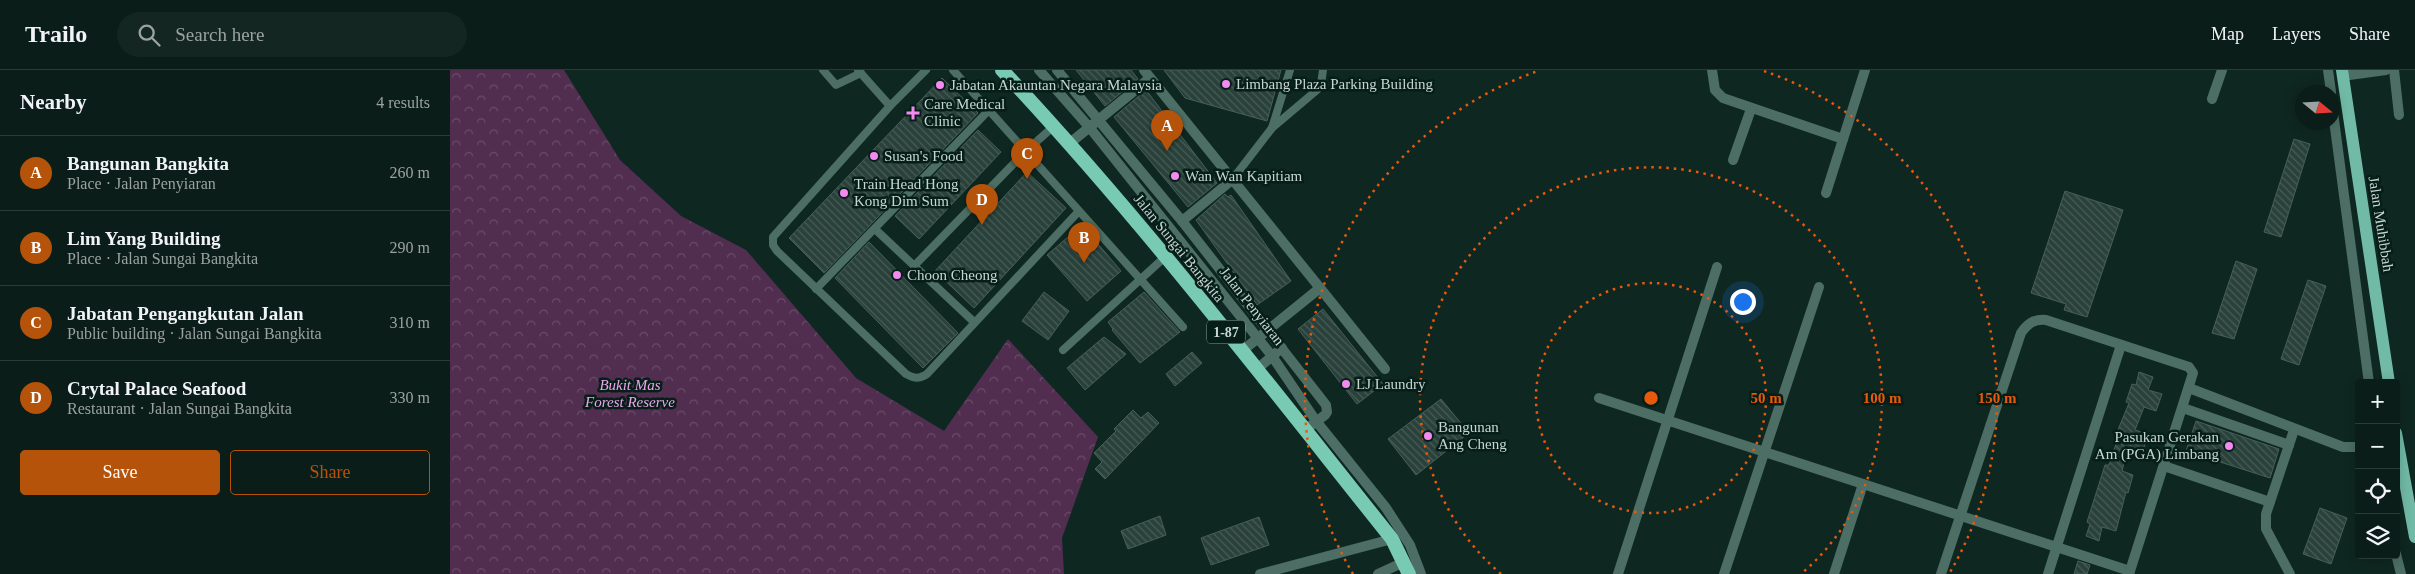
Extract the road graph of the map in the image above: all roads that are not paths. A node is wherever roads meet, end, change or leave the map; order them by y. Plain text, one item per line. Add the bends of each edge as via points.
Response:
1 (823, 70) edge
2 (926, 70) edge
3 (1002, 70) edge
4 (1015, 70) edge
5 (1039, 70) edge
6 (1057, 70) edge
7 (1290, 70) edge
8 (1323, 70) edge
9 (1712, 70) edge
10 (1865, 70) edge
11 (2222, 70) edge
12 (2328, 70) edge
13 (2386, 70) edge
14 (2394, 70) edge
15 (859, 71) edge
16 (955, 71) edge
17 (2342, 73) edge
18 (1147, 74) edge
19 (2330, 85) edge
20 (1030, 100) junction
21 (2212, 100) dead end
22 (890, 106) junction
23 (1751, 109) junction
24 (989, 110) junction
25 (2399, 115) dead end
26 (1100, 119) junction
27 (1054, 126) junction
28 (1090, 128) junction
29 (1272, 128) junction
30 (2335, 130) edge
31 (1843, 140) junction
32 (1070, 143) junction
33 (1026, 151) junction
34 (1733, 160) dead end
35 (1232, 180) junction
36 (1826, 193) dead end
37 (1079, 210) junction
38 (1182, 221) junction
39 (876, 230) junction
40 (1166, 256) junction
41 (914, 266) junction
42 (1717, 267) dead end
43 (1140, 279) junction
44 (1819, 287) dead end
45 (1320, 288) junction
46 (816, 289) junction
47 (974, 322) junction
48 (1183, 327) dead end
49 (1269, 330) junction
50 (1258, 338) junction
51 (2122, 345) junction
52 (1282, 348) junction
53 (1063, 350) dead end
54 (1242, 351) junction
55 (1272, 356) junction
56 (1385, 369) dead end
57 (1257, 370) junction
58 (2368, 379) edge
59 (2388, 379) edge
60 (2189, 388) junction
61 (1599, 398) dead end
62 (2183, 408) junction
63 (1667, 420) junction
64 (1316, 421) junction
65 (1305, 430) junction
66 (2294, 430) junction
67 (2289, 445) junction
68 (2355, 447) edge
69 (1764, 452) junction
70 (2400, 455) edge
71 (2164, 466) junction
72 (1863, 484) junction
73 (2270, 502) junction
74 (1960, 516) junction
75 (2415, 537) edge
76 (1392, 539) junction
77 (2056, 548) junction
78 (2397, 559) edge
79 (1406, 568) edge
80 (2282, 569) edge
81 (2129, 573) edge
82 (1260, 574) edge
83 (1378, 574) edge
84 (1421, 574) edge
85 (1618, 574) edge
86 (1724, 574) edge
87 (1834, 574) edge
88 (1941, 574) edge
89 (2048, 574) edge
90 (2290, 574) edge
91 (2401, 574) edge

1 - 15 lane via 836,85
2 - 22 lane
3 - 20 highway, Jalan Sungai Bangkita / 1-87
4 - 20 highway, 1-87
5 - 28 street, Jalan Penyiaran
6 - 26 street
7 - 29 lane
8 - 29 lane via 1317,90
9 - 23 street via 1715,90 1723,98
10 - 31 street
11 - 21 street
12 - 19 street
13 - 17 street
14 - 25 street
15 - 22 lane
16 - 24 lane
17 - 59 main road, Jalan Muhibbah
18 - 26 street
18 - 35 street
20 - 27 highway, Jalan Sungai Bangkita / 1-87
22 - 46 lane via 773,237 777,251
23 - 31 street
23 - 34 street
24 - 33 lane
24 - 39 lane
26 - 28 street
26 - 38 street
27 - 32 highway, Jalan Sungai Bangkita / 1-87
27 - 33 lane
28 - 32 street
28 - 50 street, Jalan Penyiaran
29 - 35 lane
30 - 58 street
31 - 36 street
32 - 40 highway, Jalan Sungai Bangkita / 1-87
33 - 37 lane
33 - 41 lane
35 - 38 street
35 - 45 street
37 - 43 lane
37 - 47 lane
38 - 49 street
39 - 41 lane
39 - 46 lane
40 - 43 lane
40 - 54 highway, Jalan Sungai Bangkita / 1-87
41 - 47 lane
42 - 63 street
43 - 48 lane
43 - 53 lane
44 - 69 street
45 - 49 street
45 - 56 street
46 - 47 lane via 913,378 928,374
49 - 50 street
49 - 52 street
50 - 54 street
50 - 55 street, Jalan Penyiaran
51 - 60 street via 2189,367 2194,372
51 - 74 street via 2046,320 2027,324 2021,333
51 - 77 street
52 - 55 street
52 - 64 street via 1326,405 1327,412
54 - 57 highway, Jalan Sungai Bangkita / 1-87
55 - 57 street
55 - 64 street, Jalan Penyiaran
57 - 65 highway, Jalan Sungai Bangkita / 1-87
60 - 62 street
60 - 66 street
61 - 63 street
62 - 67 street
62 - 71 street
63 - 69 street
63 - 85 street
64 - 65 street
64 - 84 street, Jalan Penyiaran via 1386,508 1410,545
65 - 76 highway, Jalan Sungai Bangkita / 1-87
66 - 67 street
66 - 68 street via 2343,447
67 - 73 street
69 - 72 street
69 - 86 street
70 - 75 main road
71 - 73 street
71 - 81 street
72 - 74 street
72 - 87 street
73 - 80 street via 2266,529
74 - 77 street
74 - 88 street
76 - 79 highway, Jalan Sungai Bangkita / 1-87
76 - 82 street
77 - 81 street
77 - 89 street
78 - 91 street
79 - 83 street
80 - 90 street

